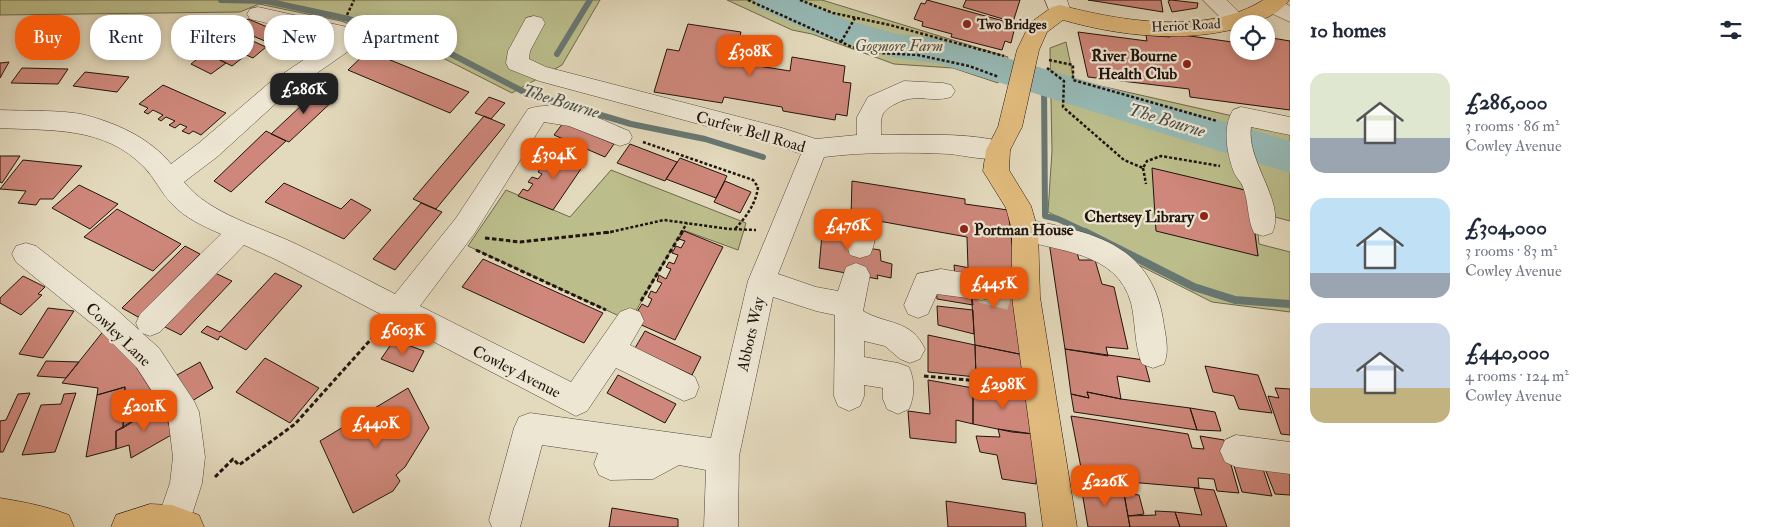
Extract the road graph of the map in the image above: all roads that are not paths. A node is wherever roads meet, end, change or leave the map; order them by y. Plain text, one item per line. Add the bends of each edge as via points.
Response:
1 (1214, 0) edge
2 (1058, 6) edge
3 (1280, 7) edge
4 (258, 14) dead end
5 (1230, 15) edge
6 (1255, 15) edge
7 (1230, 22) edge
8 (534, 23) dead end
9 (344, 36) edge
10 (344, 43) edge
11 (943, 92) dead end
12 (0, 119) edge
13 (1290, 126) edge
14 (629, 139) road end
15 (870, 144) junction
16 (815, 148) junction
17 (998, 150) junction
18 (168, 180) junction
19 (1263, 225) dead end
20 (1025, 230) junction
21 (241, 231) junction
22 (26, 254) dead end
23 (856, 275) dead end
24 (762, 282) junction
25 (982, 288) tunnel mouth
26 (918, 305) dead end
27 (849, 312) junction
28 (393, 316) junction
29 (630, 321) road end
30 (150, 323) dead end
31 (910, 349) dead end
32 (610, 350) junction
33 (1153, 354) dead end
34 (684, 387) dead end
35 (897, 388) road end
36 (675, 449) junction
37 (1236, 452) dead end
38 (723, 456) junction
39 (1290, 458) edge
40 (610, 464) dead end
41 (0, 515) edge
42 (506, 520) dead end
43 (181, 524) edge
44 (57, 527) edge
45 (128, 527) edge
46 (722, 527) edge
47 (1060, 527) edge

1 - 5 street
2 - 7 main road, Heriot Road via 1084,20 1162,30
2 - 17 main road via 1038,28 1027,56 1011,80 1010,127
3 - 6 main road, Heriot Road
4 - 9 street via 339,32
8 - 16 street, Curfew Bell Road via 519,51 517,62 539,73
10 - 18 street via 276,90 208,150
11 - 15 street via 904,89 876,103 869,117
12 - 18 street, Cowley Avenue via 80,123 108,132 134,145 153,160
13 - 19 street via 1241,116 1239,136 1246,171 1255,184
14 - 28 street via 562,115 541,112 536,115 465,226
15 - 16 street, Curfew Bell Road
15 - 17 street, Curfew Bell Road via 949,145
16 - 24 street, Abbots Way
17 - 20 main road via 996,171 1018,206
18 - 21 street, Cowley Avenue via 181,196 205,215
20 - 33 street via 1083,242 1110,254 1132,273 1143,296
20 - 47 main road via 1022,297
21 - 28 street, Cowley Avenue via 288,252
21 - 30 street
22 - 43 street, Cowley Lane via 106,318 148,358 183,412 189,457
23 - 27 street
24 - 27 street
24 - 38 street, Abbots Way
25 - 26 street via 941,281 927,283
27 - 31 street via 870,330 893,334
27 - 35 street via 849,382
28 - 32 street, Cowley Avenue via 576,401
29 - 32 street, Cowley Avenue
32 - 34 street
36 - 38 street
36 - 40 street via 652,462
36 - 42 street via 530,428
37 - 39 street
38 - 46 street, Abbots Way
41 - 44 main road
43 - 45 main road via 158,519

